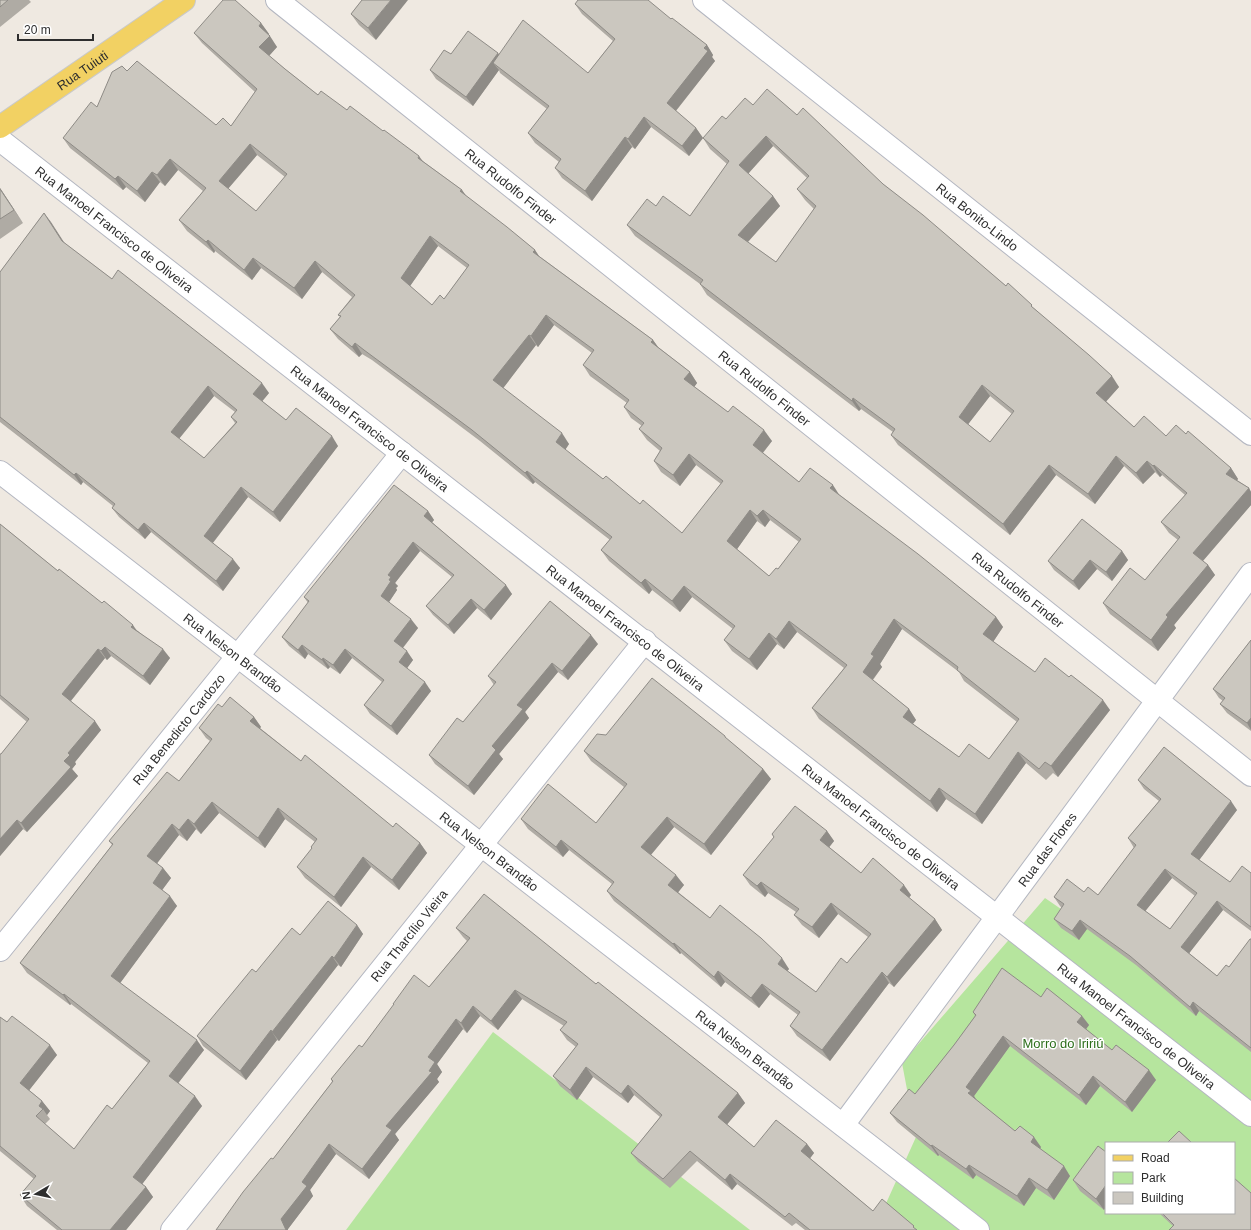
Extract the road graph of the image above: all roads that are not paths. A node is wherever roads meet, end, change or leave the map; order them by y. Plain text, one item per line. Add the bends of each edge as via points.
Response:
1 (184, 0) edge
2 (277, 0) edge
3 (704, 0) edge
4 (0, 126) edge
5 (0, 140) edge
6 (1251, 434) edge
7 (402, 453) junction
8 (0, 472) edge
9 (1251, 574) edge
10 (645, 641) junction
11 (238, 657) junction
12 (1157, 701) junction
13 (1251, 775) edge
14 (481, 846) junction
15 (997, 917) junction
16 (0, 950) edge
17 (1251, 1115) edge
18 (843, 1125) junction
19 (172, 1230) edge
20 (978, 1230) edge

1 - 4 main road, Rua Tuiuti
2 - 12 street, Rua Rudolfo Finder
3 - 6 street, Rua Bonito-Lindo
5 - 7 street, Rua Manoel Francisco de Oliveira
7 - 10 street, Rua Manoel Francisco de Oliveira
7 - 11 street, Rua Benedicto Cardozo
8 - 11 street, Rua Nelson Brandão
9 - 12 street, Rua das Flores
10 - 14 street, Rua Tharcílio Vieira
10 - 15 street, Rua Manoel Francisco de Oliveira
11 - 14 street, Rua Nelson Brandão
11 - 16 street, Rua Benedicto Cardozo
12 - 13 street, Rua Rudolfo Finder
12 - 15 street, Rua das Flores
14 - 18 street, Rua Nelson Brandão
14 - 19 street, Rua Tharcílio Vieira
15 - 17 street, Rua Manoel Francisco de Oliveira
15 - 18 street, Rua das Flores
18 - 20 street, Rua Nelson Brandão

